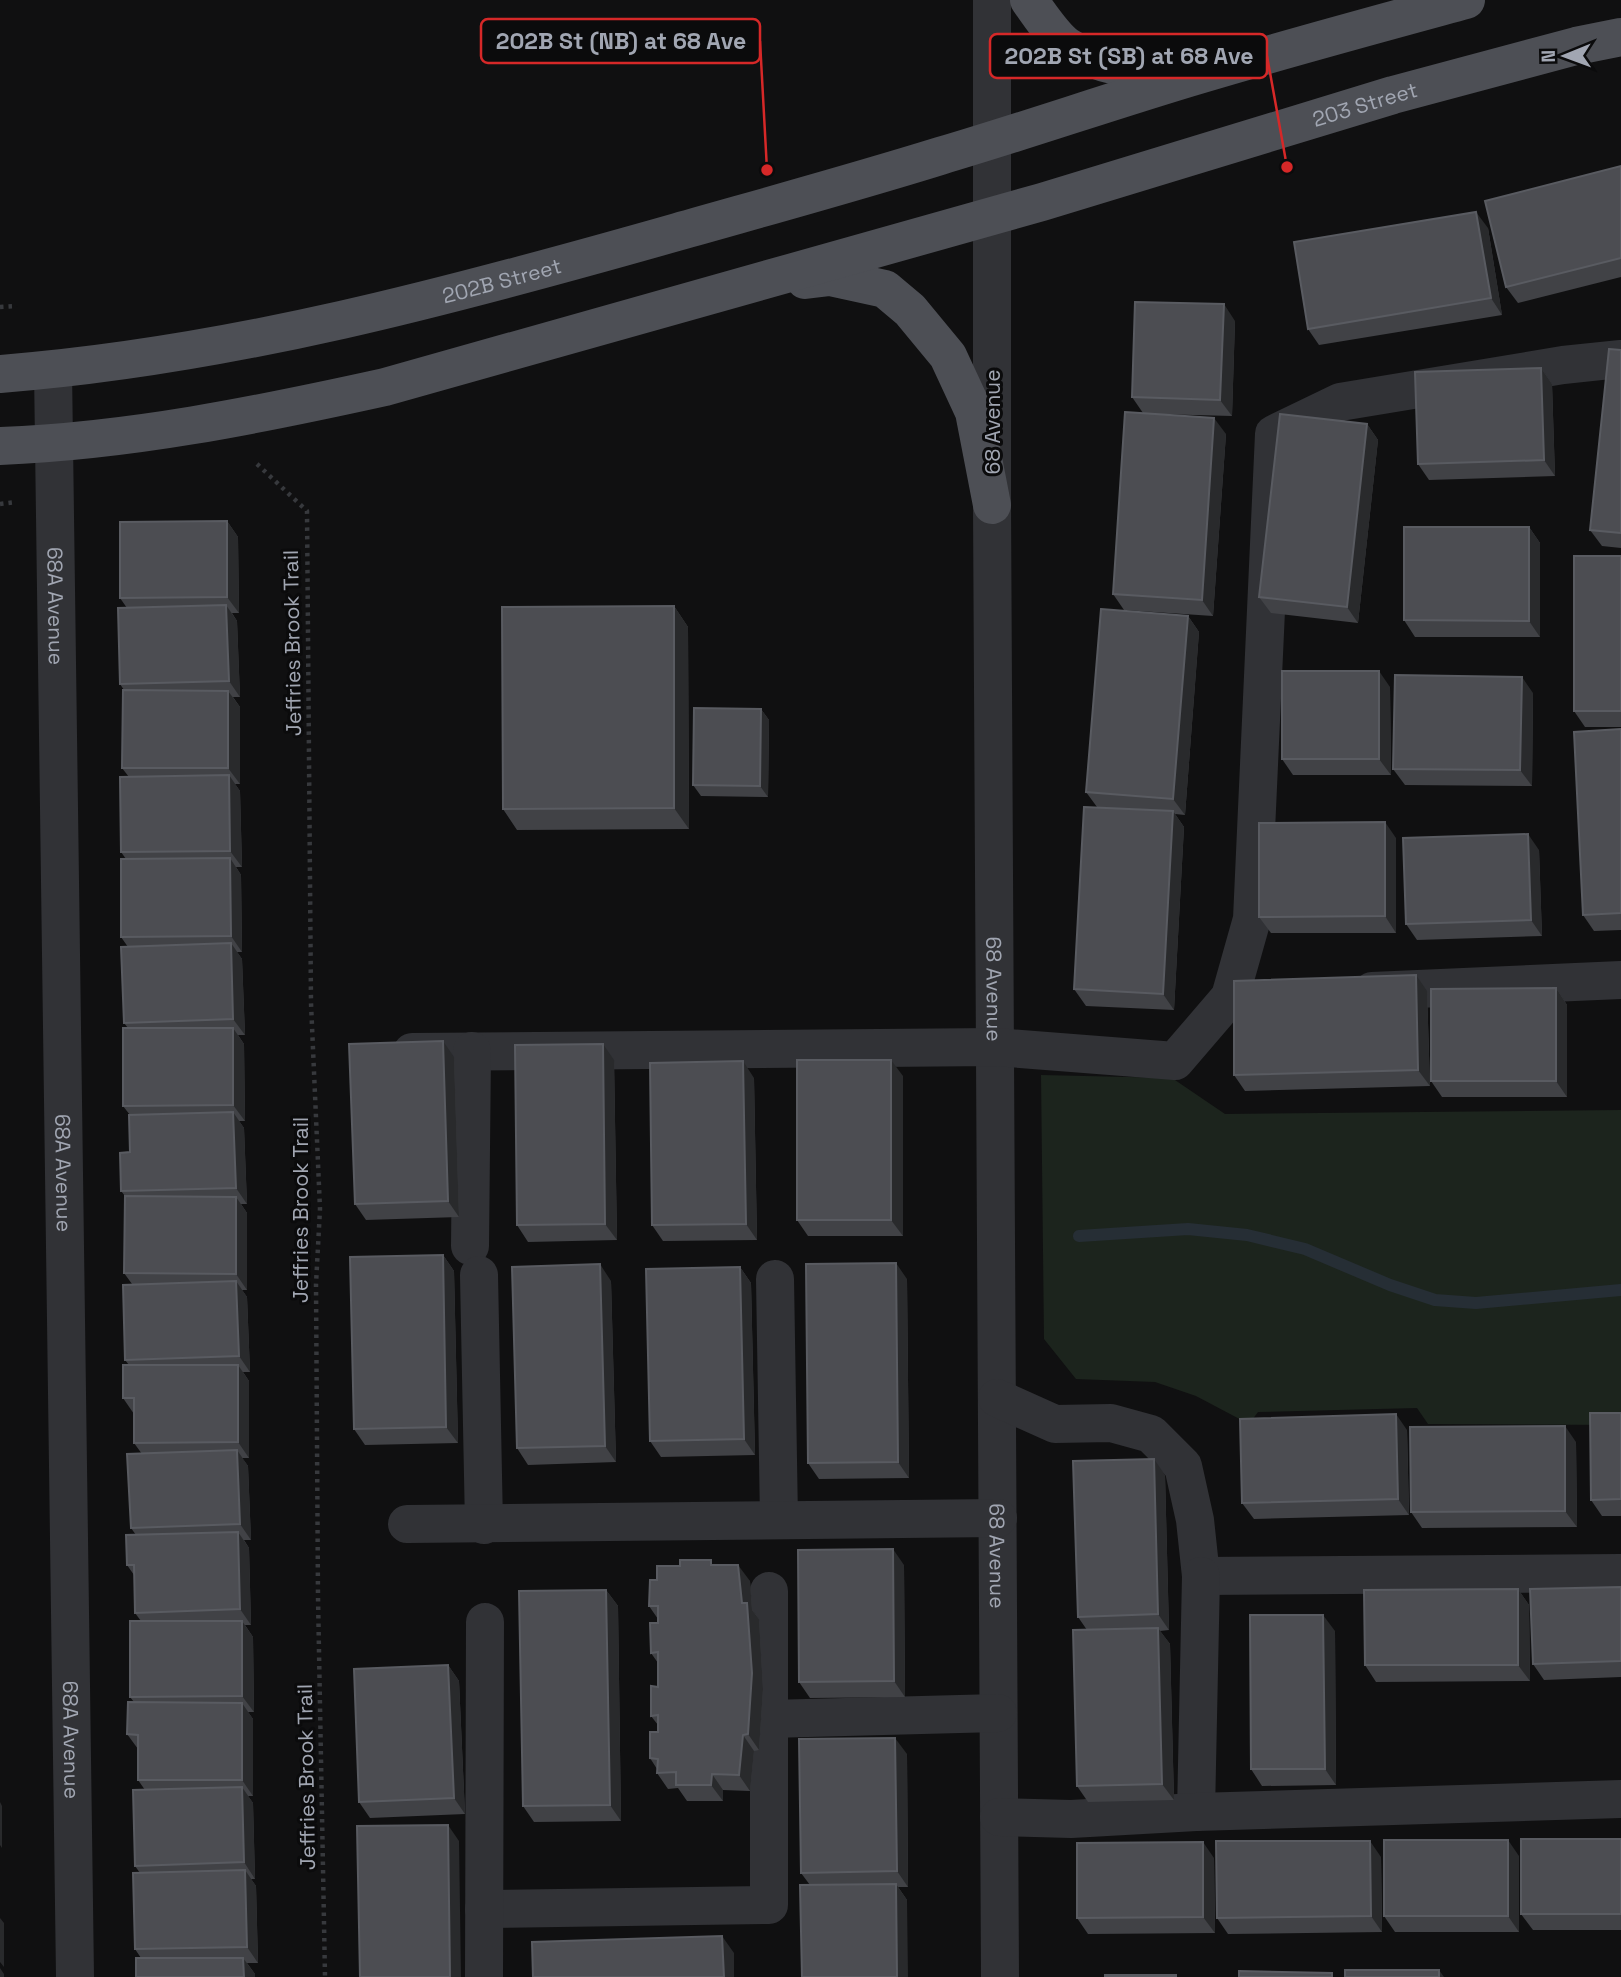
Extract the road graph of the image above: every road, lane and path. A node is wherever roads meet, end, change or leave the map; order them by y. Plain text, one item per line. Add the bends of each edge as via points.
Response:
1 (992, 0) edge
2 (1029, 0) edge
3 (1466, 0) edge
4 (1621, 37) edge
5 (1199, 75) junction
6 (992, 140) junction
7 (991, 215) junction
8 (744, 286) junction
9 (17, 306) dead end
10 (0, 307) edge
11 (1621, 359) edge
12 (53, 370) junction
13 (0, 374) edge
14 (54, 444) junction
15 (0, 446) edge
16 (257, 464) dead end
17 (20, 501) dead end
18 (0, 504) edge
19 (992, 505) junction
20 (1621, 980) edge
21 (1342, 992) edge
22 (1272, 995) edge
23 (1230, 997) junction
24 (995, 1047) junction
25 (472, 1051) junction
26 (412, 1052) edge
27 (775, 1279) dead end
28 (997, 1398) junction
29 (998, 1518) junction
30 (779, 1520) junction
31 (407, 1524) dead end
32 (484, 1525) junction
33 (1621, 1573) edge
34 (1201, 1576) junction
35 (769, 1591) dead end
36 (485, 1622) dead end
37 (998, 1713) junction
38 (769, 1719) junction
39 (1621, 1799) edge
40 (1196, 1812) junction
41 (999, 1817) junction
42 (484, 1909) junction
43 (75, 1977) edge
44 (325, 1977) edge
45 (484, 1977) edge
46 (1000, 1977) edge

1 - 6 street, 68 Avenue
2 - 5 main road via 1066,45 1101,62
3 - 5 main road
4 - 7 main road, 203 Street via 1393,95
5 - 6 main road
6 - 7 street, 68 Avenue
6 - 12 main road, 202B Street via 558,266 366,316 269,337
7 - 8 main road
7 - 19 street, 68 Avenue
8 - 14 main road via 385,387 236,418
8 - 19 main road via 830,278 885,289 910,310 948,356 974,412
9 - 10 path
11 - 23 street via 1340,402 1274,434 1252,919
12 - 13 main road, 202B Street
12 - 14 street, 68A Avenue
14 - 15 main road
14 - 43 street, 68A Avenue
16 - 44 path, Jeffries Brook Trail via 307,512 311,1003 320,1209 316,1325
17 - 18 path
19 - 24 street, 68 Avenue
20 - 21 street
22 - 23 street
23 - 24 street via 1175,1061
24 - 25 street
24 - 28 street, 68 Avenue
25 - 26 street
25 - 32 street
27 - 30 street
28 - 29 street, 68 Avenue
28 - 34 street via 1055,1424 1111,1423 1150,1434 1183,1465
29 - 30 street
29 - 37 street, 68 Avenue
30 - 32 street
31 - 32 street
33 - 34 street
34 - 40 street
35 - 38 street
36 - 42 street
37 - 38 street
37 - 41 street, 68 Avenue
38 - 42 street via 769,1905
39 - 40 street
40 - 41 street via 1071,1819
41 - 46 street, 68 Avenue
42 - 45 street

